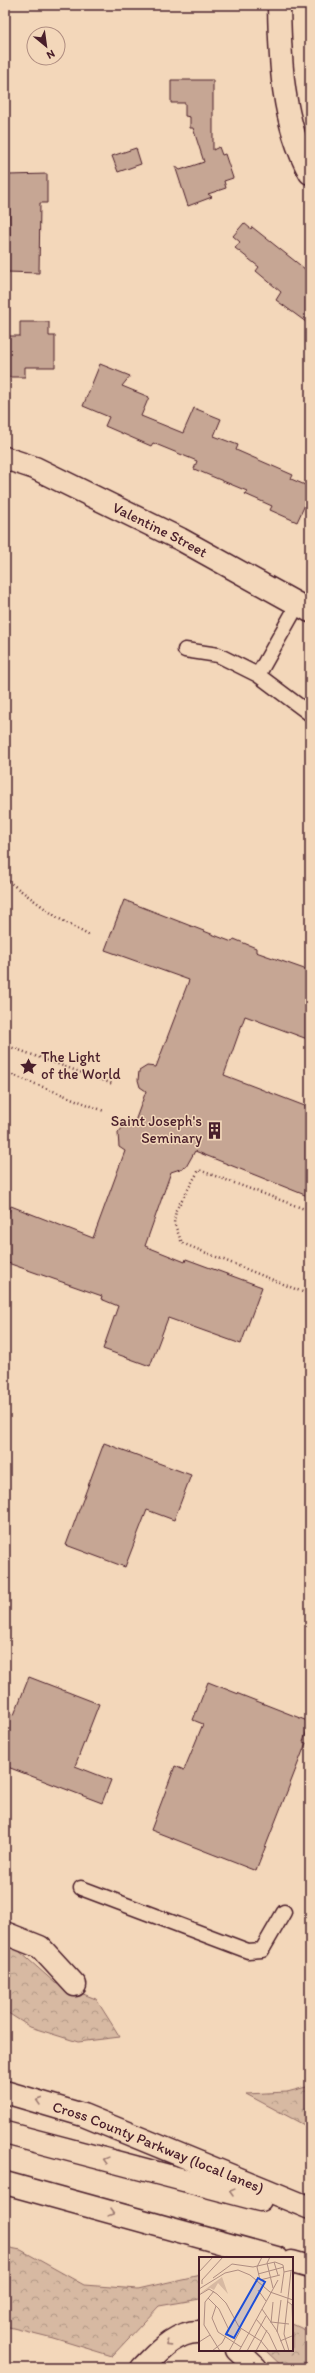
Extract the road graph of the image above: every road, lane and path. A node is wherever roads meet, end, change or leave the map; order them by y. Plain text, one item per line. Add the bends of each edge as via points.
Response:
1 (279, 5) edge
2 (310, 173) edge
3 (5, 458) edge
4 (304, 608) edge
5 (185, 650) dead end
6 (258, 675) junction
7 (310, 714) edge
8 (5, 879) edge
9 (90, 936) dead end
10 (5, 1046) edge
11 (5, 1072) edge
12 (113, 1084) dead end
13 (104, 1110) dead end
14 (310, 1211) edge
15 (310, 1295) edge
16 (81, 1888) dead end
17 (284, 1912) dead end
18 (5, 1933) edge
19 (75, 1985) dead end
20 (5, 2092) edge
21 (5, 2133) edge
22 (5, 2183) edge
23 (5, 2193) edge
24 (73, 2202) junction
25 (310, 2208) edge
26 (310, 2213) edge
27 (273, 2257) edge
28 (293, 2262) edge
29 (310, 2267) edge
30 (199, 2332) edge
31 (238, 2351) edge
32 (142, 2368) edge
33 (256, 2368) edge

1 - 2 main road via 280,48 290,126
3 - 4 main road, Valentine Street via 35,468 180,539
4 - 6 lane
5 - 6 lane via 218,655
6 - 7 lane
8 - 9 path via 58,918
10 - 12 path
11 - 13 path
14 - 15 path via 199,1170 176,1210 174,1223 182,1243
16 - 17 lane via 248,1951 262,1950
18 - 19 main road via 40,1947
25 -> 20 main road, Cross County Parkway (local lanes) via 83,2115
26 -> 21 main road
22 - 24 main road
23 - 24 main road
24 -> 27 main road
28 - 29 main road
30 -> 32 main road via 191,2331 165,2346
31 - 33 main road

